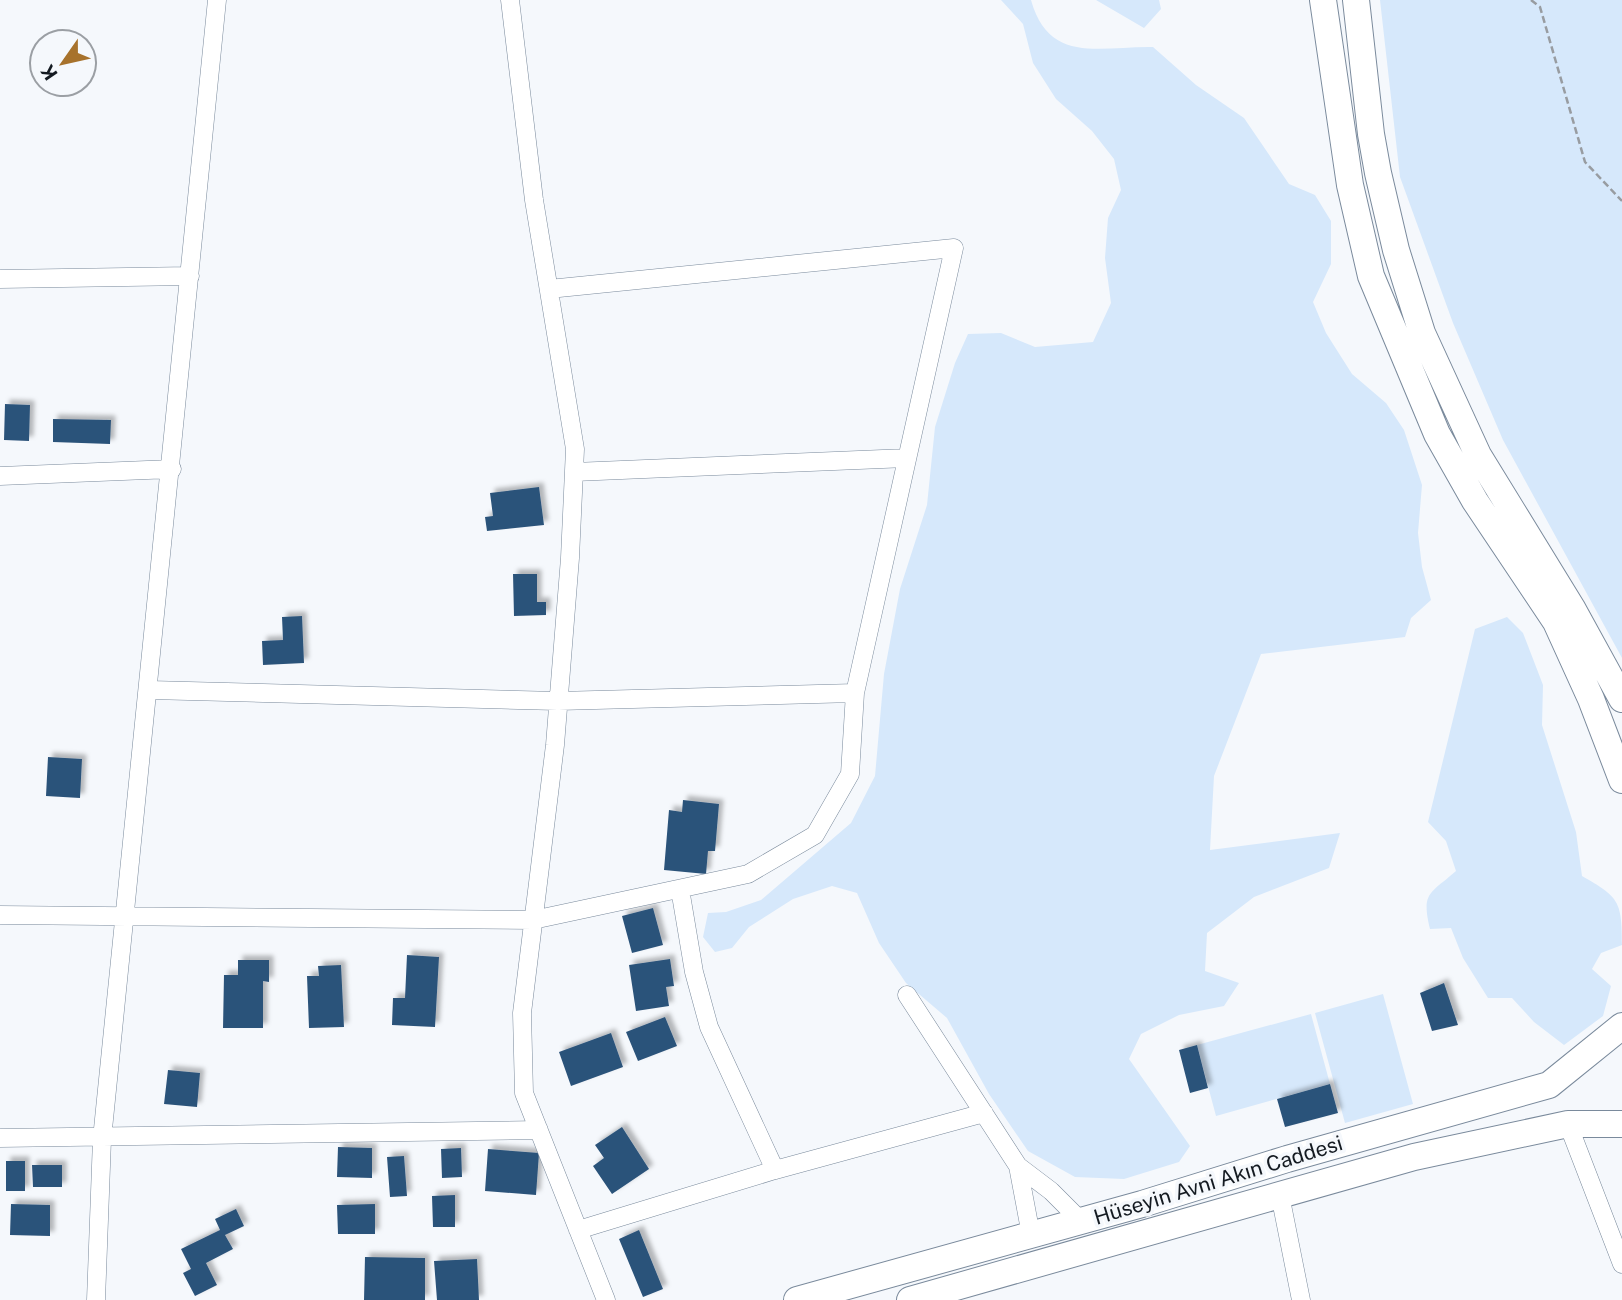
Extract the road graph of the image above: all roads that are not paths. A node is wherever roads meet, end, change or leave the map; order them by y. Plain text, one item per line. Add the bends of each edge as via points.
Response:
1 (218, 0) edge
2 (510, 0) edge
3 (1323, 0) edge
4 (1356, 0) edge
5 (190, 276) junction
6 (0, 279) edge
7 (549, 289) junction
8 (907, 458) junction
9 (172, 469) junction
10 (574, 472) junction
11 (0, 477) edge
12 (150, 690) junction
13 (855, 693) junction
14 (1622, 699) edge
15 (558, 701) junction
16 (1622, 780) edge
17 (680, 889) junction
18 (126, 914) junction
19 (0, 915) edge
20 (533, 920) junction
21 (907, 995) dead end
22 (1622, 1026) edge
23 (984, 1113) junction
24 (1568, 1124) junction
25 (1622, 1124) edge
26 (539, 1130) junction
27 (0, 1139) edge
28 (102, 1139) junction
29 (1018, 1166) junction
30 (775, 1170) junction
31 (1280, 1195) junction
32 (1081, 1221) junction
33 (578, 1230) junction
34 (1031, 1235) junction
35 (1622, 1264) edge
36 (923, 1298) edge
37 (96, 1300) edge
38 (606, 1300) edge
39 (797, 1300) edge
40 (1301, 1300) edge

1 - 5 street
2 - 7 street
3 - 16 main road via 1358,232 1385,313 1437,434 1556,622
4 - 14 main road via 1378,173 1422,333 1478,455
5 - 6 street
5 - 9 street
7 - 8 street via 954,248
7 - 10 street via 575,449
8 - 10 street
8 - 13 street
9 - 11 street
9 - 12 street
10 - 15 street
12 - 15 street
12 - 18 street
13 - 15 street
13 - 17 street via 849,774 815,835 748,874
15 - 20 street
17 - 20 street
17 - 30 street via 709,1027
18 - 19 street
18 - 20 street
18 - 28 street
20 - 26 street via 522,1027 524,1093
21 - 23 street
22 - 32 main road, Hüseyin Avni Akın Caddesi via 1549,1084
23 - 29 street
23 - 30 street
24 - 25 main road, Hüseyin Avni Akın Caddesi
24 - 31 main road, Hüseyin Avni Akın Caddesi via 1413,1157
24 - 35 street
26 - 28 street
26 - 33 street
27 - 28 street
28 - 37 street
29 - 32 street
29 - 34 street
30 - 33 street
31 - 36 main road, Hüseyin Avni Akın Caddesi
31 - 40 street
32 - 34 main road, Hüseyin Avni Akın Caddesi
33 - 38 street
34 - 39 main road, Hüseyin Avni Akın Caddesi

